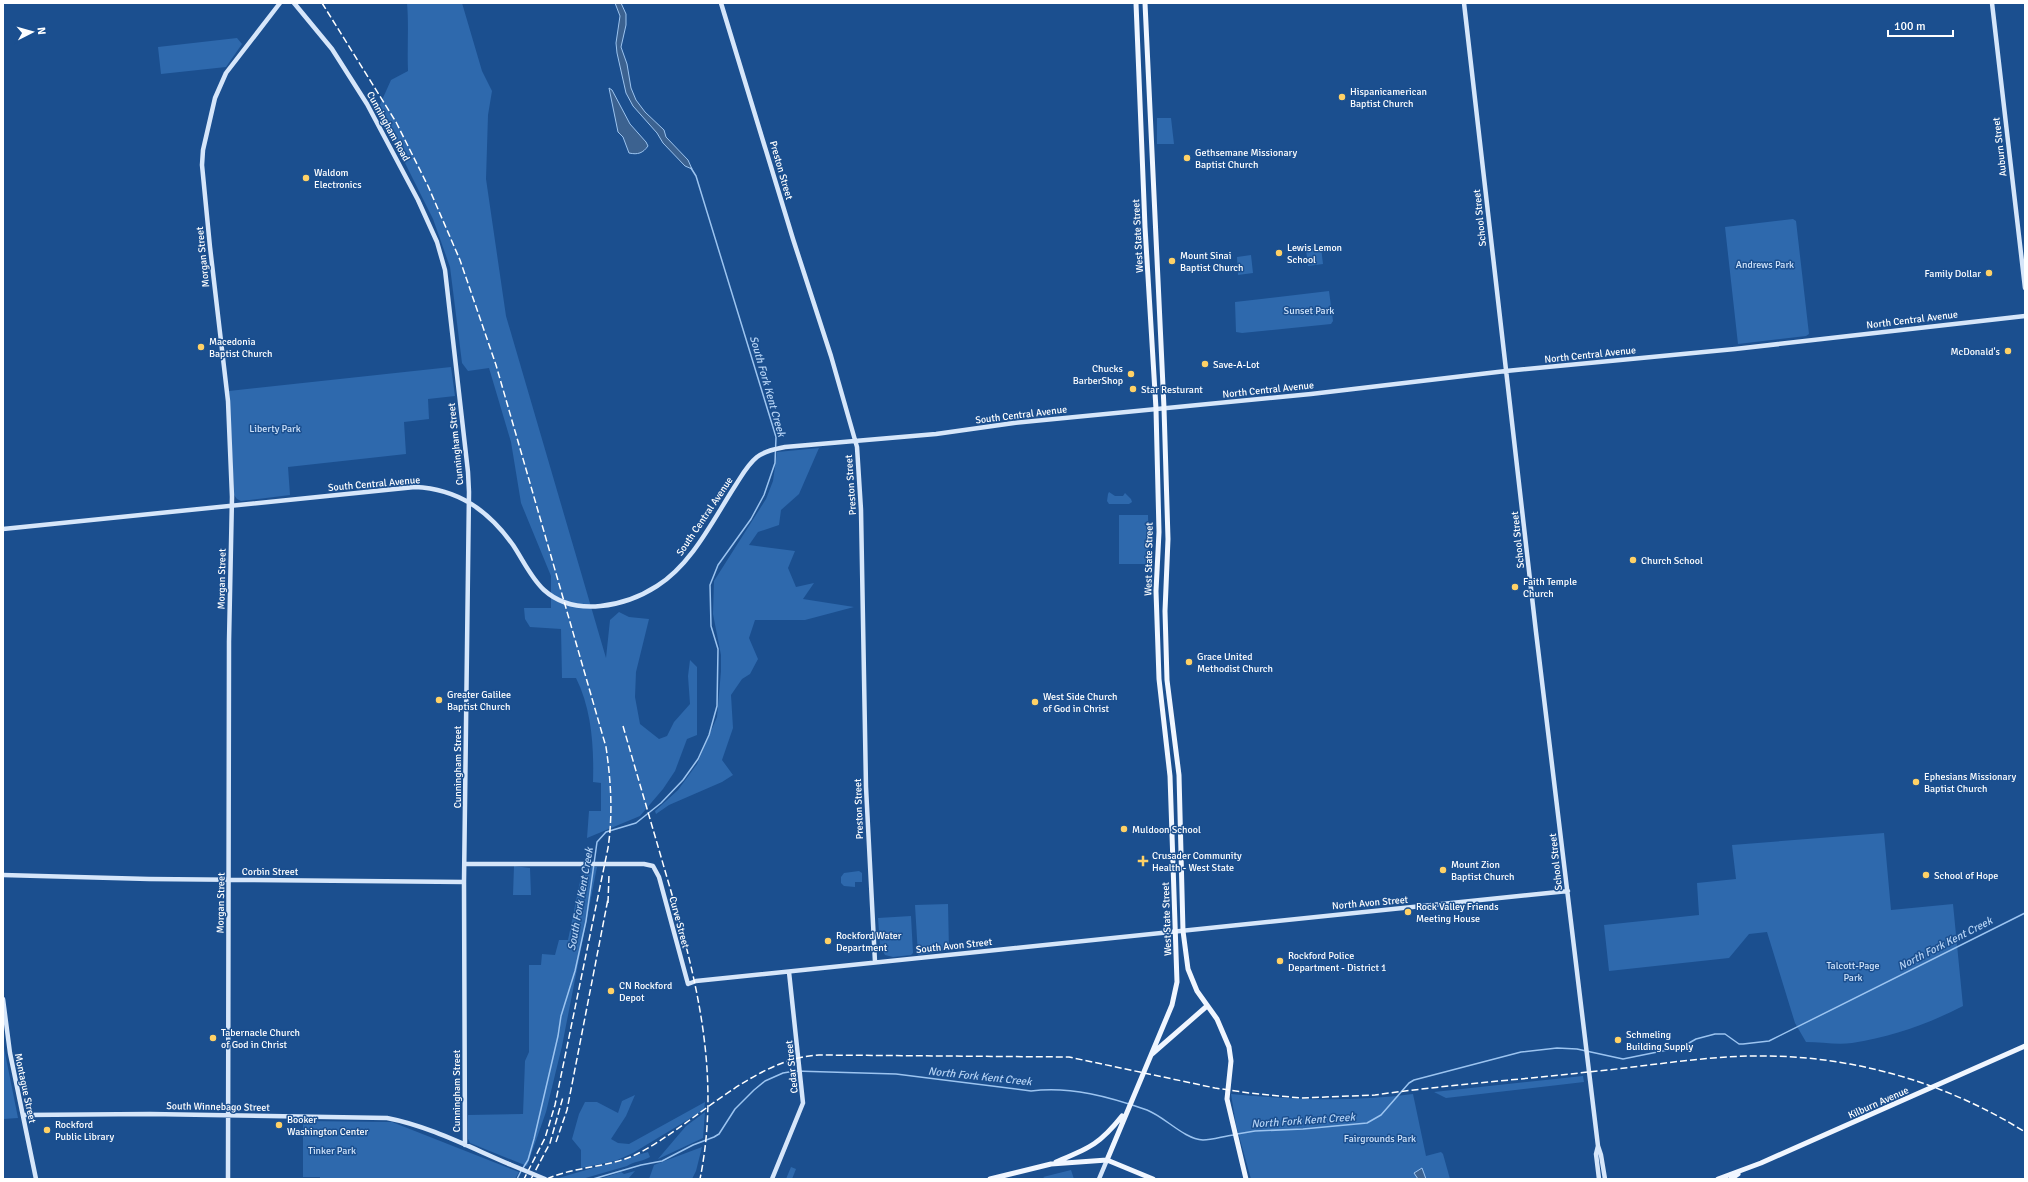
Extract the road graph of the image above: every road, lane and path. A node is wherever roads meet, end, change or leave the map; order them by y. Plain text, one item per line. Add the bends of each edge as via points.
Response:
1 (280, 3) edge
2 (294, 3) edge
3 (721, 3) edge
4 (1136, 3) edge
5 (1145, 3) edge
6 (1464, 3) edge
7 (1992, 3) edge
8 (444, 270) joint
9 (2025, 288) edge
10 (2025, 316) edge
11 (1506, 371) junction
12 (1156, 408) junction
13 (1164, 408) junction
14 (854, 440) junction
15 (469, 502) junction
16 (232, 505) junction
17 (3, 530) edge
18 (465, 864) junction
19 (3, 875) edge
20 (229, 880) junction
21 (464, 882) junction
22 (1568, 891) junction
23 (1183, 931) junction
24 (1175, 932) junction
25 (875, 962) junction
26 (789, 972) junction
27 (688, 984) joint
28 (3, 999) edge
29 (1207, 1006) junction
30 (2025, 1046) edge
31 (1150, 1056) junction
32 (1127, 1108) junction
33 (23, 1115) junction
34 (228, 1116) junction
35 (465, 1145) junction
36 (1598, 1146) junction
37 (1107, 1160) junction
38 (1051, 1164) junction
39 (1739, 1173) junction
40 (36, 1179) edge
41 (228, 1179) edge
42 (545, 1179) edge
43 (772, 1179) edge
44 (990, 1179) edge
45 (1099, 1179) edge
46 (1153, 1179) edge
47 (1246, 1179) edge
48 (1599, 1179) edge
49 (1605, 1179) edge
50 (1718, 1179) edge
51 (1731, 1179) edge

1 - 16 main road, Morgan Street via 226,73 215,98 203,150 202,165 210,247 228,401
2 - 8 main road, Cunningham Road via 332,49 367,104 418,200 437,242
3 - 14 main road, Preston Street via 831,356
4 - 12 main road, West State Street via 1145,227
5 - 13 main road, West State Street
6 - 11 main road, School Street
7 - 9 main road, Auburn Street
8 - 15 main road, Cunningham Street via 468,472
10 - 11 main road, North Central Avenue via 1735,349
11 - 13 main road, North Central Avenue
11 - 22 main road, School Street
12 - 13 main road, North Central Avenue
12 - 14 main road, South Central Avenue via 936,434
12 - 24 main road, West State Street via 1159,532 1156,591 1158,679 1170,776
13 - 23 main road, West State Street via 1168,539 1165,611 1167,680 1179,775
14 - 15 main road, South Central Avenue via 785,447 767,451 757,457 691,553 673,574 646,593 608,606 565,602 544,590 502,531
14 - 25 main road, Preston Street via 857,447 861,510 866,787
15 - 16 main road, South Central Avenue via 448,492 415,486
15 - 18 main road, Cunningham Street
16 - 17 main road, South Central Avenue
16 - 20 main road, Morgan Street
18 - 21 main road, Cunningham Street
18 - 27 main road, Curve Street via 598,863 653,866 659,877
19 - 20 main road, Corbin Street
20 - 21 main road, Corbin Street
20 - 34 main road, Morgan Street
21 - 35 main road, Cunningham Street
22 - 23 main road, North Avon Street
22 - 36 main road, School Street
23 - 24 main road, North Avon Street
23 - 29 main road, West State Street via 1188,969
24 - 25 main road, South Avon Street
24 - 31 main road, West State Street via 1176,993
25 - 26 main road, South Avon Street
26 - 27 main road, South Avon Street via 696,981
26 - 43 main road, Cedar Street via 803,1103
28 - 33 main road, Montague Street via 10,1053
29 - 31 main road
29 - 47 main road, West State Street via 1217,1019 1229,1047 1231,1061 1227,1090
30 - 39 main road, Kilburn Avenue
31 - 32 main road, West State Street
32 - 37 main road, West State Street
32 - 38 main road via 1098,1143
33 - 34 main road, South Winnebago Street
33 - 40 main road, Montague Street
34 - 35 main road, South Winnebago Street via 387,1118 404,1121
34 - 41 main road, Morgan Street
35 - 42 main road, South Winnebago Street, bridge
36 - 48 main road, School Street via 1596,1154
36 - 49 main road, School Street
37 - 38 main road
37 - 45 main road, West State Street
37 - 46 main road
38 - 44 main road
39 - 50 main road, Kilburn Avenue
39 - 51 main road, Kilburn Avenue

